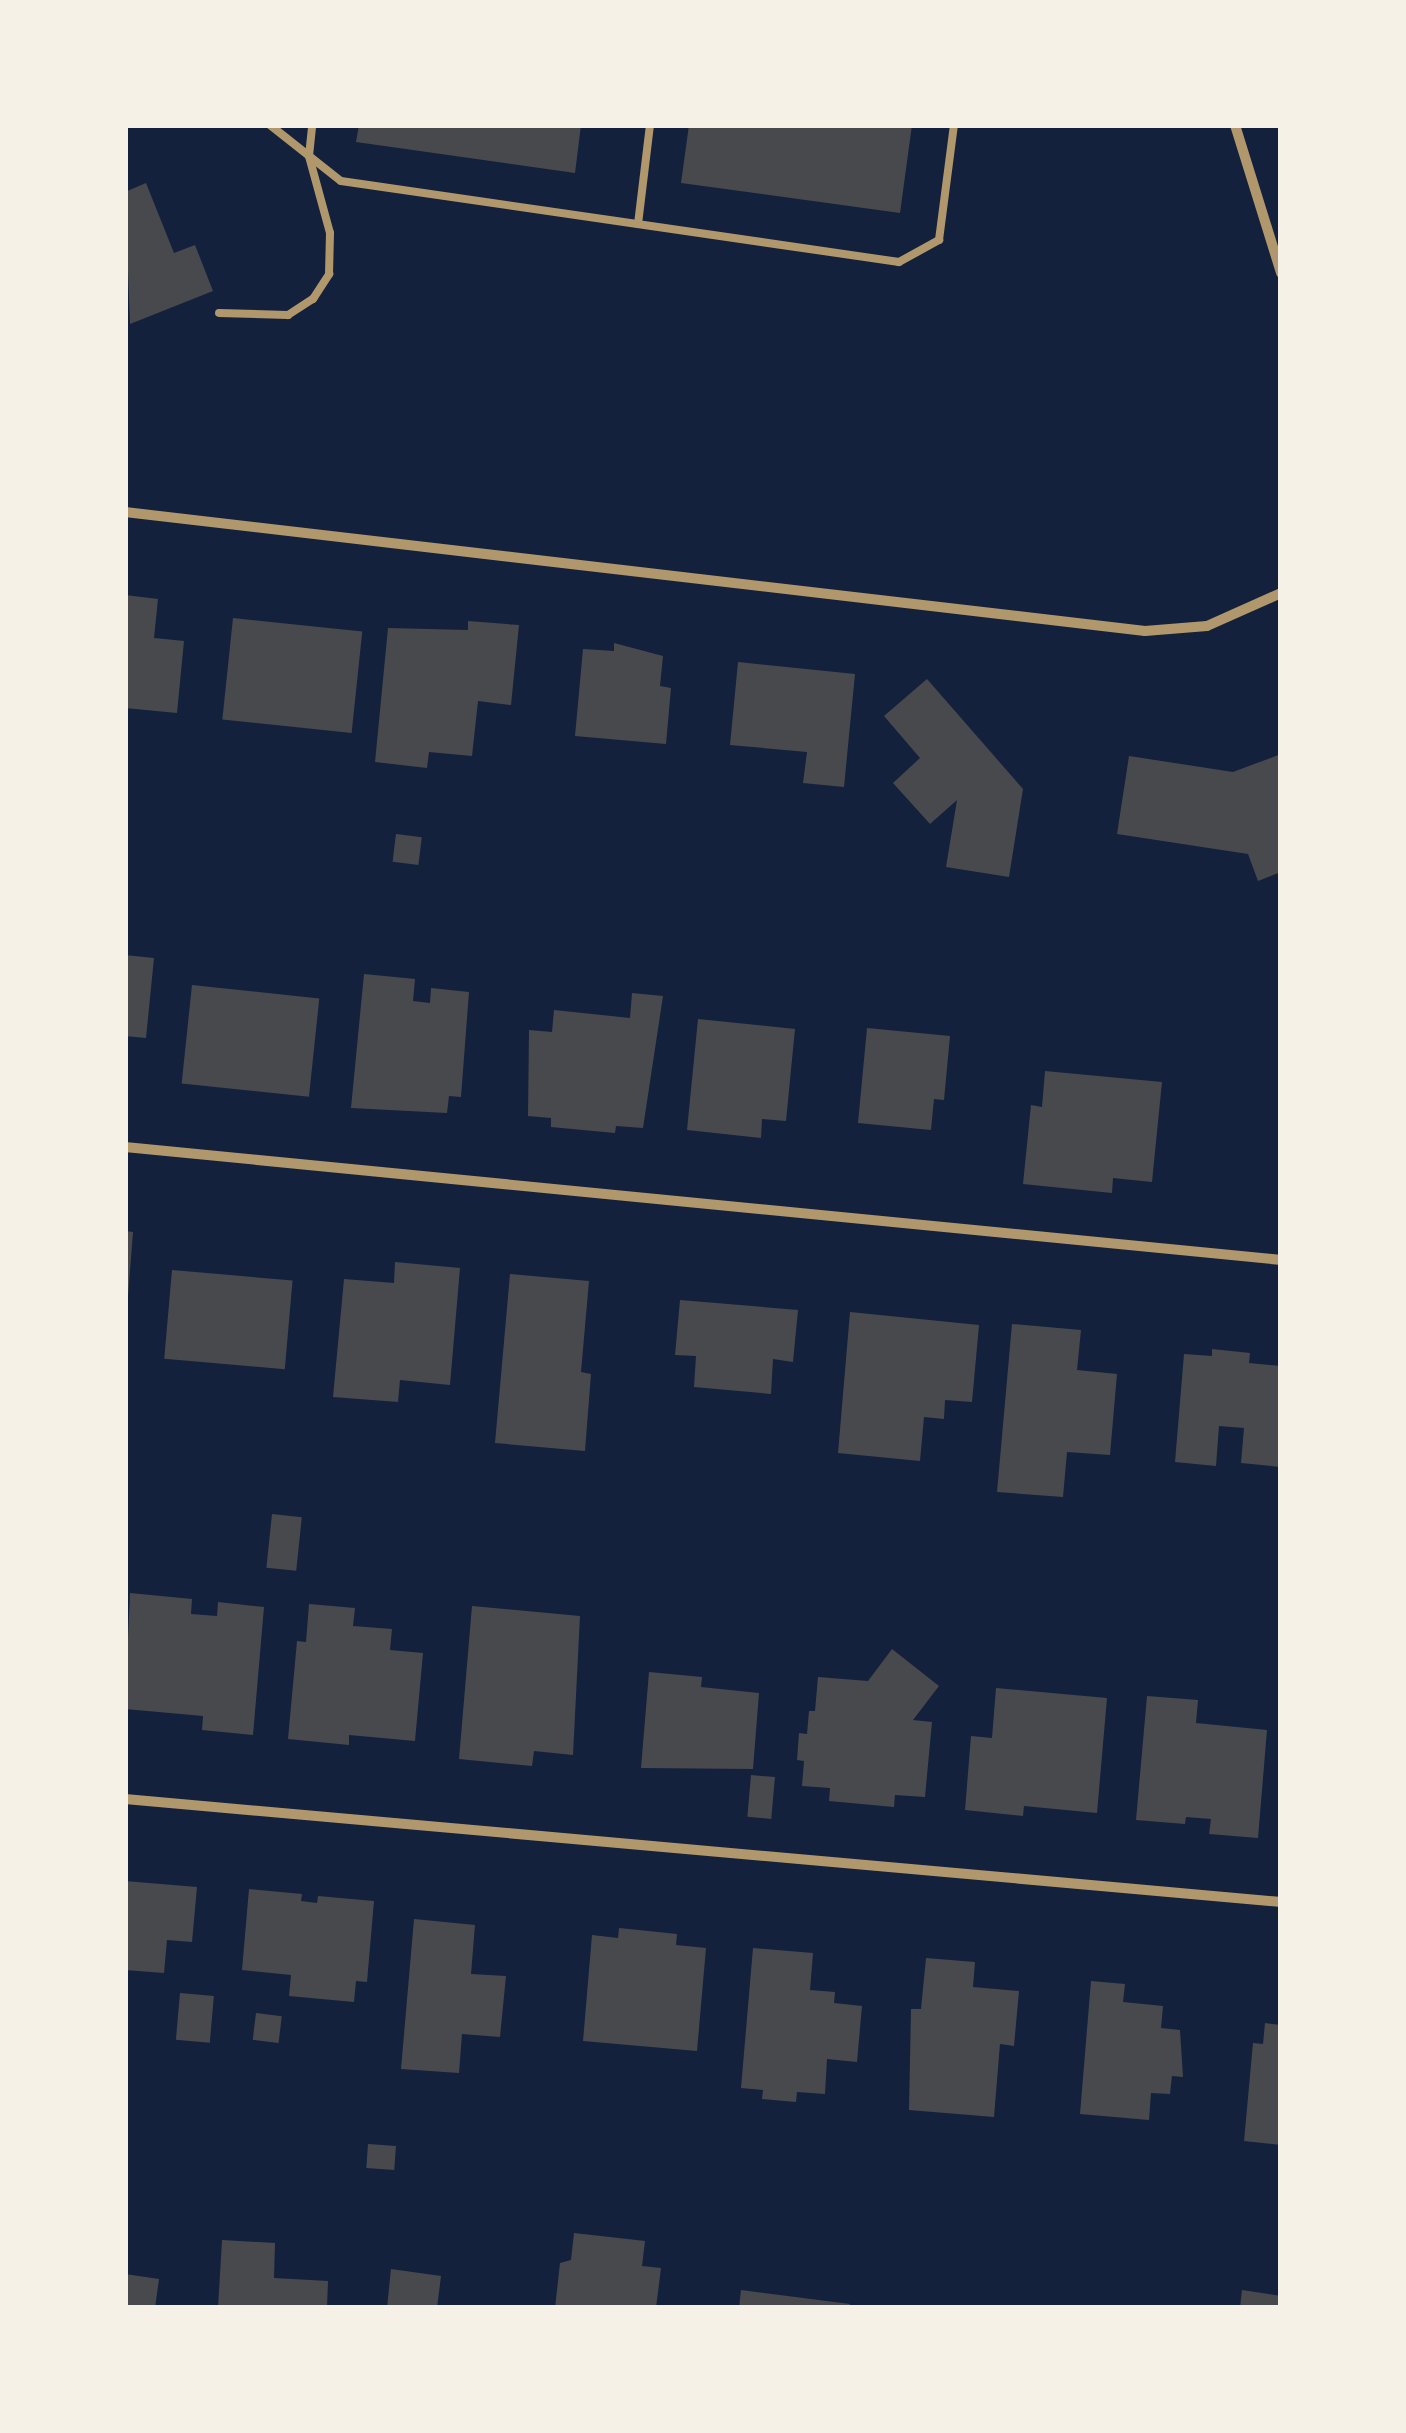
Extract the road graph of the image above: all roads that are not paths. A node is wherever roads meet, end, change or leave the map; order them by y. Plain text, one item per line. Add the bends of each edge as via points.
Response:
1 (270, 125) edge
2 (312, 125) edge
3 (650, 125) edge
4 (954, 125) edge
5 (1234, 125) edge
6 (309, 156) junction
7 (638, 224) junction
8 (1281, 273) edge
9 (219, 313) dead end
10 (125, 512) edge
11 (1281, 592) edge
12 (125, 1147) edge
13 (1281, 1260) edge
14 (125, 1799) edge
15 (1281, 1902) edge

1 - 6 lane
2 - 6 lane
3 - 7 lane
4 - 7 lane via 939,240 899,262
5 - 8 street
6 - 7 lane via 340,181
6 - 9 lane via 330,233 329,274 313,299 288,316
10 - 11 street via 1146,631 1207,626
12 - 13 street
14 - 15 street

